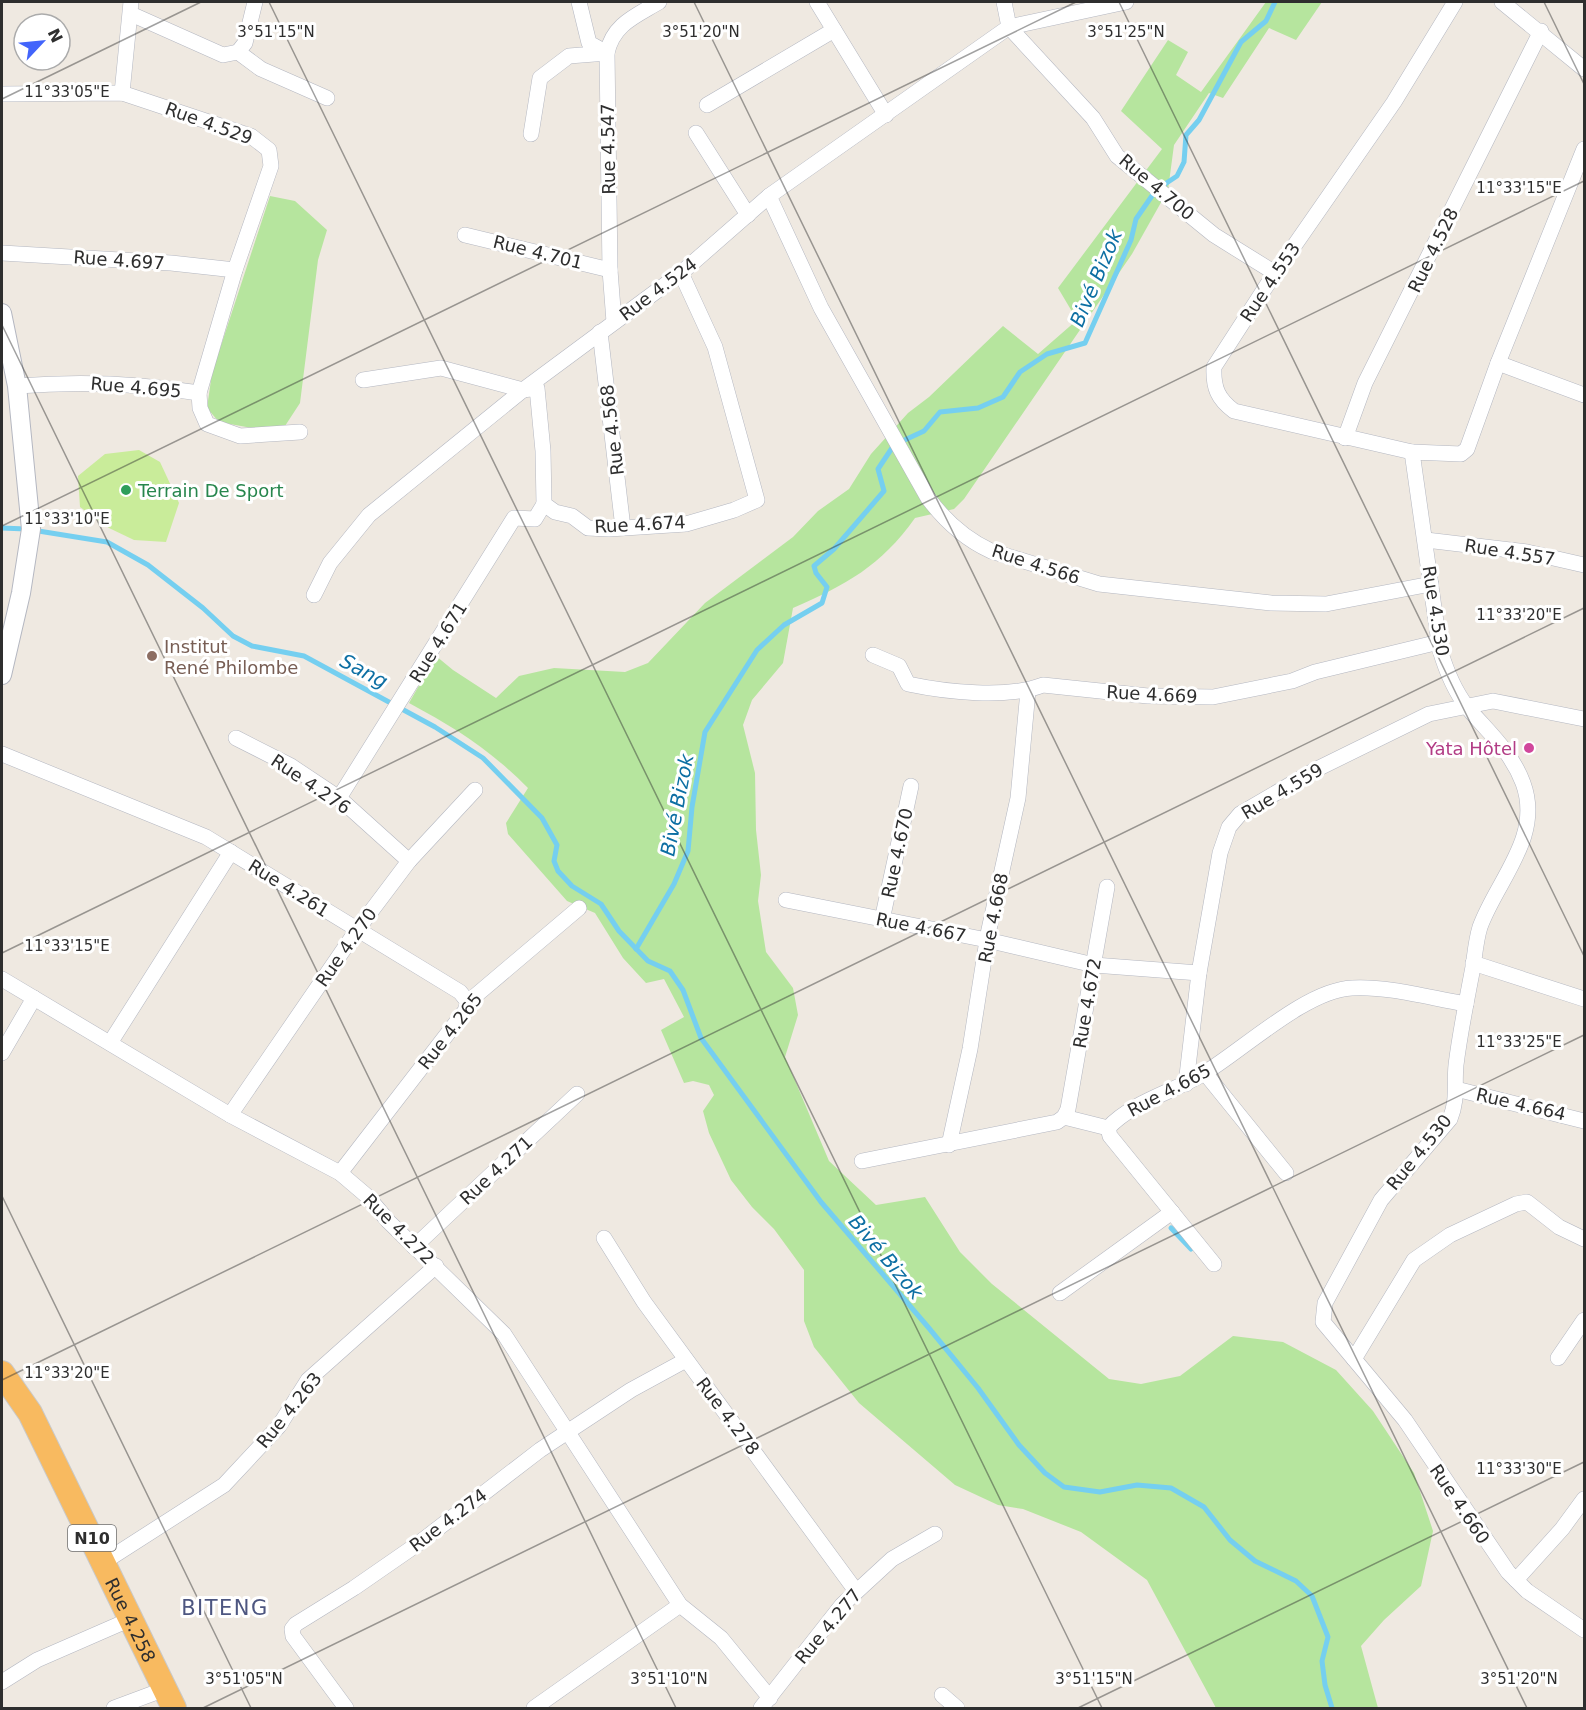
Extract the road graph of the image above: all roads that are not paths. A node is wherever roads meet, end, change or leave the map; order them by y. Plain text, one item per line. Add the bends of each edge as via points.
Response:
1 (255, 2) edge
2 (579, 2) edge
3 (659, 2) edge
4 (817, 2) edge
5 (1004, 2) edge
6 (1126, 2) edge
7 (1455, 2) edge
8 (1506, 2) edge
9 (131, 8) edge
10 (1009, 27) junction
11 (834, 30) junction
12 (1541, 31) junction
13 (238, 52) junction
14 (607, 53) junction
15 (1584, 69) edge
16 (122, 93) junction
17 (2, 94) edge
18 (327, 98) dead end
19 (706, 105) dead end
20 (886, 115) junction
21 (696, 133) dead end
22 (531, 134) dead end
23 (1584, 149) edge
24 (769, 196) junction
25 (748, 215) junction
26 (465, 235) dead end
27 (2, 253) edge
28 (235, 270) junction
29 (610, 270) junction
30 (681, 273) junction
31 (1275, 273) junction
32 (2, 313) edge
33 (614, 322) junction
34 (600, 332) junction
35 (1498, 363) junction
36 (363, 380) dead end
37 (17, 386) junction
38 (523, 390) junction
39 (199, 393) junction
40 (1584, 395) edge
41 (300, 432) dead end
42 (1344, 438) junction
43 (1412, 452) junction
44 (544, 504) junction
45 (623, 528) junction
46 (1431, 540) junction
47 (1584, 565) edge
48 (1431, 584) junction
49 (314, 595) dead end
50 (1439, 642) junction
51 (873, 655) dead end
52 (2, 675) edge
53 (1028, 691) junction
54 (1466, 705) junction
55 (1584, 719) edge
56 (236, 738) dead end
57 (2, 754) edge
58 (911, 786) dead end
59 (475, 790) dead end
60 (339, 798) junction
61 (231, 852) junction
62 (409, 861) junction
63 (1107, 887) dead end
64 (786, 900) dead end
65 (579, 908) dead end
66 (882, 921) junction
67 (357, 930) junction
68 (987, 940) junction
69 (1473, 963) junction
70 (1094, 965) junction
71 (1199, 973) junction
72 (2, 979) edge
73 (34, 998) junction
74 (1584, 999) edge
75 (468, 1002) junction
76 (1466, 1004) junction
77 (110, 1043) junction
78 (2, 1053) edge
79 (1204, 1073) junction
80 (1186, 1084) junction
81 (1456, 1089) junction
82 (577, 1094) dead end
83 (230, 1115) junction
84 (1064, 1117) junction
85 (1584, 1121) edge
86 (1108, 1128) junction
87 (949, 1145) junction
88 (862, 1161) dead end
89 (340, 1173) junction
90 (1286, 1173) dead end
91 (1172, 1212) junction
92 (604, 1238) dead end
93 (1584, 1239) edge
94 (414, 1246) junction
95 (1214, 1264) dead end
96 (436, 1266) junction
97 (1060, 1293) dead end
98 (1584, 1320) edge
99 (1323, 1322) joint
100 (1558, 1358) dead end
101 (1354, 1359) junction
102 (686, 1360) junction
103 (2, 1373) edge
104 (567, 1433) junction
105 (1584, 1498) edge
106 (935, 1534) dead end
107 (104, 1562) junction
108 (1516, 1580) junction
109 (856, 1591) junction
110 (680, 1605) junction
111 (131, 1619) junction
112 (1584, 1630) edge
113 (2, 1682) edge
114 (942, 1695) dead end
115 (170, 1699) edge
116 (766, 1703) edge
117 (114, 1708) edge
118 (346, 1708) edge
119 (534, 1708) edge
120 (957, 1708) edge

1 - 13 street via 246,43
2 - 14 street via 589,43
3 - 14 street, Rue 4.547 via 618,27 610,38
4 - 11 street
5 - 10 street
6 - 10 street
7 - 31 street, Rue 4.553 via 1394,102
8 - 12 street
9 - 13 street via 223,55
9 - 16 street
10 - 20 street, Rue 4.524
10 - 31 street, Rue 4.700 via 1093,118 1117,156 1214,235
11 - 19 street
11 - 20 street
12 - 15 street
12 - 42 street, Rue 4.528 via 1365,383
13 - 18 street via 261,69
14 - 22 street via 569,56 540,78
14 - 29 street, Rue 4.547
16 - 17 street, Rue 4.529
16 - 28 street, Rue 4.529 via 251,136 269,150 271,166
20 - 24 street, Rue 4.524
21 - 25 street
23 - 35 street
24 - 25 street, Rue 4.524
24 - 48 street, Rue 4.566 via 821,308 928,498 941,516 975,543 1099,584 1271,603 1326,603
25 - 30 street, Rue 4.524
26 - 29 street, Rue 4.701
27 - 28 street, Rue 4.697
28 - 39 street, Rue 4.529
29 - 33 street, Rue 4.547
30 - 33 street, Rue 4.524
30 - 45 street, Rue 4.674 via 714,348 757,500 686,524
31 - 42 street, Rue 4.553 via 1214,368 1213,383 1221,402 1234,411
32 - 37 street
33 - 34 street, Rue 4.524
34 - 38 street, Rue 4.524
34 - 45 street, Rue 4.568
35 - 40 street
35 - 43 street via 1465,452
36 - 38 street via 441,368
37 - 39 street, Rue 4.695 via 69,381 145,385
37 - 52 street via 31,529
38 - 44 street via 537,388
38 - 49 street, Rue 4.524 via 362,521 330,563
39 - 41 street, Rue 4.695 via 207,424 240,436
42 - 43 street, Rue 4.553
43 - 46 street, Rue 4.530
44 - 45 street, Rue 4.674 via 588,528
44 - 60 street, Rue 4.671 via 535,519 514,518
46 - 47 street, Rue 4.557 via 1527,552
46 - 48 street, Rue 4.530
48 - 50 street, Rue 4.530
50 - 53 street, Rue 4.669 via 1292,681 1213,697 1148,696 1043,685
50 - 54 street, Rue 4.530 via 1447,673
51 - 53 street, Rue 4.669 via 899,666 908,684 969,694
53 - 68 street, Rue 4.668 via 1018,798
54 - 55 street, Rue 4.559 via 1493,701
54 - 69 street, Rue 4.530 via 1506,748 1524,784 1528,812 1512,868 1480,928
54 - 71 street, Rue 4.559 via 1430,714 1315,770 1240,814 1229,827 1220,853
56 - 60 street, Rue 4.276 via 291,766
57 - 61 street, Rue 4.261 via 170,821
58 - 66 street, Rue 4.670
59 - 62 street, Rue 4.270
60 - 62 street, Rue 4.276
61 - 67 street, Rue 4.261
61 - 77 street, Rue 4.261
62 - 67 street, Rue 4.270
63 - 70 street, Rue 4.672
64 - 66 street, Rue 4.667
65 - 75 street, Rue 4.265
66 - 68 street, Rue 4.667
67 - 75 street, Rue 4.261 via 460,992
67 - 83 street, Rue 4.270
68 - 70 street, Rue 4.667
68 - 87 street, Rue 4.668
69 - 74 street
69 - 76 street, Rue 4.530
70 - 71 street, Rue 4.667
70 - 84 street, Rue 4.672
71 - 80 street, Rue 4.559
72 - 73 street, Rue 4.272
73 - 77 street, Rue 4.272
73 - 78 street
75 - 89 street, Rue 4.265
76 - 79 street, Rue 4.665 via 1351,988 1325,995 1282,1019
76 - 81 street, Rue 4.530
77 - 83 street, Rue 4.272
79 - 80 street, Rue 4.665
79 - 90 street
80 - 86 street, Rue 4.665 via 1120,1116
81 - 85 street, Rue 4.664
81 - 99 street, Rue 4.530 via 1450,1119 1370,1216 1324,1303
82 - 94 street, Rue 4.271
83 - 89 street, Rue 4.272
84 - 86 street, Rue 4.665
84 - 87 street via 1057,1122
86 - 91 street via 1110,1136
87 - 88 street
89 - 94 street, Rue 4.272
91 - 95 street
91 - 97 street
92 - 102 street, Rue 4.278
93 - 101 street via 1559,1227 1527,1202 1450,1235 1414,1260
94 - 96 street, Rue 4.272
96 - 104 street, Rue 4.272 via 504,1334
96 - 107 street, Rue 4.263 via 308,1380 279,1426 224,1485
98 - 100 street
99 - 101 street, Rue 4.660
101 - 108 street, Rue 4.660 via 1405,1420
102 - 104 street, Rue 4.274 via 631,1390
102 - 109 street, Rue 4.278
103 - 107 highway, Rue 4.258 / N10 via 30,1413
104 - 110 street, Rue 4.272
104 - 118 street, Rue 4.274 via 419,1543 296,1624 293,1636
105 - 108 street
106 - 109 street, Rue 4.277 via 892,1559
107 - 111 highway, Rue 4.258 / N10
108 - 112 street, Rue 4.660
109 - 116 street, Rue 4.277
110 - 116 street, Rue 4.272 via 721,1638
110 - 119 street
111 - 113 street via 37,1660
111 - 115 highway, Rue 4.258 / N10
114 - 120 street
115 - 117 street

